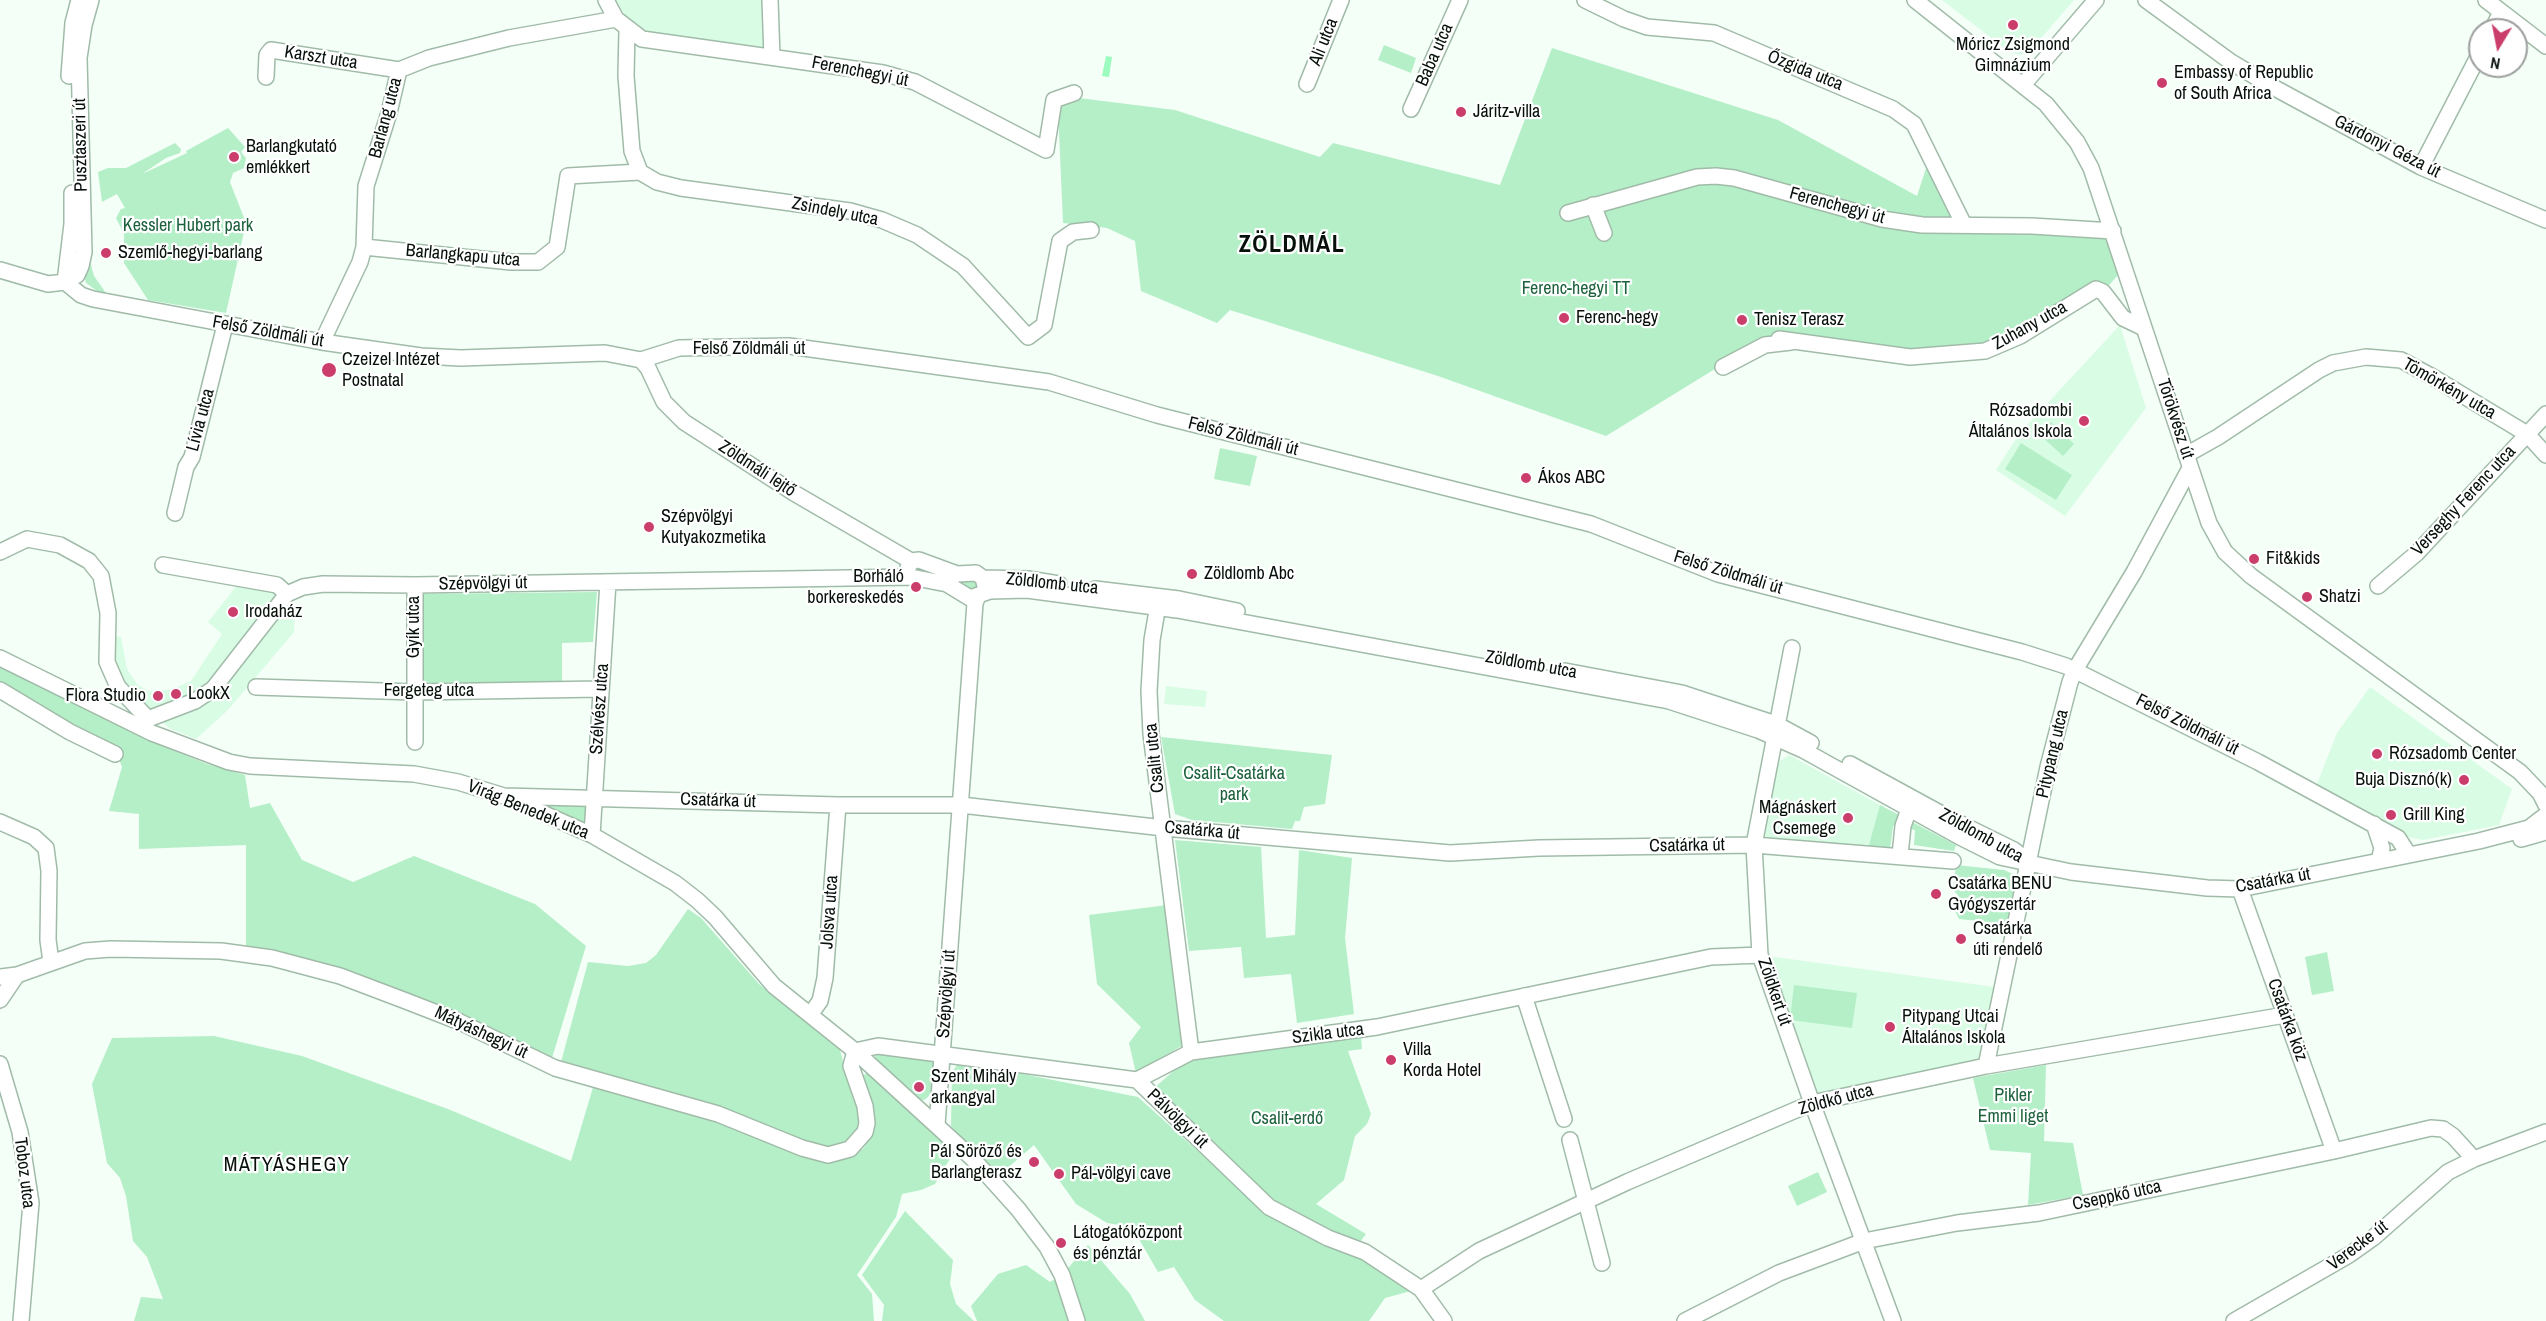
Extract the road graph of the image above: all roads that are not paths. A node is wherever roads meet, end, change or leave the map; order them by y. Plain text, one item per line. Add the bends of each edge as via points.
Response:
1 (79, 0) edge
2 (91, 0) edge
3 (606, 0) edge
4 (770, 0) edge
5 (1341, 0) edge
6 (1460, 0) edge
7 (1585, 0) edge
8 (1915, 0) edge
9 (2097, 0) edge
10 (2146, 0) edge
11 (2486, 0) edge
12 (2501, 12) junction
13 (2498, 18) edge
14 (616, 19) junction
15 (627, 30) junction
16 (2546, 46) edge
17 (74, 57) junction
18 (772, 57) junction
19 (399, 70) junction
20 (2468, 76) edge
21 (266, 77) dead end
22 (1307, 84) dead end
23 (2023, 85) junction
24 (1074, 93) dead end
25 (1411, 109) dead end
26 (2421, 167) junction
27 (640, 172) junction
28 (568, 176) joint
29 (1593, 205) junction
30 (1568, 213) dead end
31 (2546, 220) edge
32 (1964, 225) junction
33 (1091, 230) dead end
34 (2113, 231) junction
35 (1604, 233) dead end
36 (364, 247) junction
37 (0, 270) edge
38 (65, 282) junction
39 (225, 325) junction
40 (2144, 328) junction
41 (322, 342) junction
42 (641, 360) junction
43 (1723, 367) dead end
44 (2546, 414) edge
45 (2527, 434) junction
46 (2546, 455) edge
47 (2188, 461) junction
48 (175, 513) dead end
49 (0, 552) edge
50 (164, 565) dead end
51 (909, 568) junction
52 (983, 578) junction
53 (608, 582) junction
54 (414, 585) junction
55 (2378, 586) dead end
56 (287, 594) junction
57 (975, 596) junction
58 (1158, 602) junction
59 (1792, 648) dead end
60 (0, 658) edge
61 (2075, 670) junction
62 (256, 687) dead end
63 (601, 689) junction
64 (0, 690) edge
65 (414, 692) junction
66 (143, 723) junction
67 (1775, 730) junction
68 (415, 742) dead end
69 (115, 754) dead end
70 (2520, 772) junction
71 (2546, 786) edge
72 (1886, 789) junction
73 (504, 796) junction
74 (594, 798) junction
75 (838, 805) junction
76 (961, 805) junction
77 (2546, 805) edge
78 (1909, 809) junction
79 (2546, 815) edge
80 (0, 822) edge
81 (2374, 824) junction
82 (1164, 828) junction
83 (2546, 832) edge
84 (592, 835) junction
85 (2479, 841) junction
86 (1754, 845) junction
87 (1900, 855) junction
88 (2409, 855) junction
89 (1953, 861) dead end
90 (2379, 861) junction
91 (2029, 862) junction
92 (2240, 889) junction
93 (1760, 955) junction
94 (51, 962) junction
95 (17, 975) junction
96 (0, 977) edge
97 (1524, 996) junction
98 (0, 1000) edge
99 (810, 1015) junction
100 (2286, 1015) junction
101 (855, 1051) junction
102 (1191, 1052) junction
103 (943, 1054) junction
104 (0, 1064) edge
105 (1986, 1066) junction
106 (1137, 1080) junction
107 (1812, 1103) junction
108 (1564, 1119) dead end
109 (938, 1125) junction
110 (2546, 1132) edge
111 (1569, 1140) dead end
112 (2334, 1151) junction
113 (2474, 1159) junction
114 (1587, 1201) junction
115 (1864, 1240) junction
116 (1602, 1263) dead end
117 (1421, 1289) junction
118 (21, 1321) edge
119 (1077, 1321) edge
120 (1444, 1321) edge
121 (1685, 1321) edge
122 (1893, 1321) edge
123 (2234, 1321) edge

1 - 17 street, Pusztaszeri út via 73,23
2 - 17 street, Pusztaszeri út
3 - 14 street, Ferenchegyi út
4 - 18 street
5 - 22 street, Ali utca
6 - 25 street, Baba utca
7 - 32 street, Őzgida utca via 1647,27 1714,33 1893,109 1914,124
8 - 23 street, Törökvész út
9 - 23 street
10 - 26 street, Gárdonyi Géza út via 2231,62
11 - 12 street
12 - 13 street
12 - 16 street
14 - 15 street, Ferenchegyi út
14 - 19 street, Barlang utca via 509,38 429,58
15 - 18 street, Ferenchegyi út via 642,39
15 - 27 street via 630,132
17 - 38 street, Pusztaszeri út via 84,252 77,275
18 - 24 street, Ferenchegyi út via 883,73 915,82 1046,150 1054,100
19 - 21 street, Karszt utca via 271,50
19 - 36 street, Barlang utca via 390,113 366,186
20 - 26 street
23 - 34 street, Törökvész út via 2046,104 2077,142 2091,168
26 - 31 street, Gárdonyi Géza út
27 - 28 street, Zsindely utca
27 - 33 street, Zsindely utca via 657,182 681,188 882,220 917,235 963,266 1028,337 1044,325 1060,241 1073,232
28 - 36 street, Barlangkapu utca via 557,247 538,262
29 - 30 street, Ferenchegyi út
29 - 32 street, Ferenchegyi út via 1697,177 1716,176 1882,219 1922,225
29 - 35 street
32 - 34 street, Ferenchegyi út
34 - 40 street, Törökvész út
36 - 41 street, Barlang utca
37 - 38 street via 32,282
38 - 39 street, Felső Zöldmáli út via 93,299
39 - 41 street, Felső Zöldmáli út
39 - 48 street, Lívia utca
40 - 43 street, Zuhany utca via 2123,318 2103,292 2096,289 2020,336 1985,351 1910,357 1785,341 1765,345
40 - 47 street, Törökvész út
41 - 42 street, Felső Zöldmáli út via 421,356 605,353
42 - 51 street, Zöldmáli lejtő via 664,402 684,422 897,553
42 - 61 street, Felső Zöldmáli út via 679,348 789,346 1049,382 1167,417 1591,524 1718,574 2022,652
44 - 45 street, Verseghy Ferenc utca
45 - 46 street, Tömörkény utca
45 - 47 street, Tömörkény utca via 2401,360 2366,357 2333,363 2319,370
45 - 55 street, Verseghy Ferenc utca via 2417,553
47 - 61 street, Pitypang utca via 2134,572
47 - 70 street, Törökvész út via 2214,534 2232,560
49 - 66 street via 27,539 60,545 89,561 104,590 108,613 107,662 118,687
50 - 56 street via 277,585
51 - 52 street, Szépvölgyi út via 919,560 957,574 972,572
51 - 53 street, Szépvölgyi út via 874,578
51 - 57 street, Szépvölgyi út
52 - 57 street, Szépvölgyi út via 985,586
52 - 58 street, Zöldlomb utca via 1028,579
53 - 54 street, Szépvölgyi út
53 - 63 street, Szélvész utca
54 - 56 street, Szépvölgyi út via 323,584 303,586
54 - 65 street, Gyík utca
56 - 66 street via 213,689
57 - 58 street, Zöldlomb utca via 1006,589
57 - 76 street, Szépvölgyi út
58 - 67 street, Zöldlomb utca via 1669,701
58 - 82 street, Csalit utca via 1149,702
59 - 67 street, Zöldkert út
60 - 66 street, Virág Benedek utca
61 - 81 street, Felső Zöldmáli út
61 - 91 street, Pitypang utca via 2060,716
62 - 65 street, Fergeteg utca
63 - 65 street, Fergeteg utca
63 - 74 street, Szélvész utca
64 - 69 street
65 - 68 street, Gyík utca
66 - 73 street, Virág Benedek utca via 229,762 414,774
67 - 72 street, Zöldlomb utca
67 - 86 street, Zöldkert út
70 - 71 street, Törökvész út
70 - 77 street, Törökvész út
72 - 78 street, Zöldlomb utca
72 - 91 street, Zöldlomb utca via 2014,850
73 - 74 street, Csatárka út
73 - 84 street, Virág Benedek utca
74 - 75 street, Csatárka út
74 - 84 street, Szélvész utca
75 - 76 street, Csatárka út
75 - 99 street, Jolsva utca via 825,978 820,1001
76 - 82 street, Csatárka út
76 - 103 street, Szépvölgyi út
78 - 87 street
78 - 91 street, Zöldlomb utca via 2000,856
79 - 85 street, Csatárka út via 2529,828
80 - 94 street via 34,837 46,848
81 - 88 street, Felső Zöldmáli út via 2398,838
81 - 90 street via 2382,848
82 - 86 street, Csatárka út via 1450,853
82 - 102 street, Csalit utca
83 - 85 street, Csatárka út via 2518,839
84 - 99 street, Virág Benedek utca via 698,900 774,986
85 - 88 street, Csatárka út
86 - 87 street, Csatárka út
86 - 93 street, Zöldkert út
87 - 89 street, Csatárka út
88 - 90 street, Csatárka út
90 - 92 street, Csatárka út
91 - 92 street, Csatárka út via 2090,875
91 - 105 street, Pitypang utca
92 - 100 street, Csatárka köz
93 - 97 street, Szikla utca via 1711,957
93 - 107 street, Zöldkert út
94 - 95 street, Mátyáshegyi út
94 - 101 street, Mátyáshegyi út via 85,951 141,949 236,953 305,966 460,1022 555,1068 718,1114 828,1155 850,1149 865,1132 865,1106 851,1066
95 - 96 street, Mátyáshegyi út
95 - 98 street
97 - 102 street, Szikla utca via 1377,1027
97 - 108 street
99 - 101 street, Virág Benedek utca
100 - 105 street, Zöldkő utca
100 - 112 street, Csatárka köz
101 - 103 street, Pálvölgyi út via 878,1047
101 - 109 street, Virág Benedek utca
102 - 106 street, Szikla utca
103 - 106 street, Pálvölgyi út
103 - 109 street, Szépvölgyi út
104 - 118 street, Toboz utca via 20,1132 31,1203
105 - 107 street, Zöldkő utca
106 - 117 street, Pálvölgyi út via 1269,1207 1328,1238 1365,1252
107 - 114 street, Zöldkő utca
107 - 115 street, Zöldkert út
109 - 119 street via 1018,1209 1047,1247 1062,1275
110 - 113 street
111 - 114 street
112 - 113 street, Cseppkő utca via 2431,1128 2443,1129 2453,1136
112 - 115 street, Cseppkő utca via 2038,1213
113 - 123 street, Verecke út via 2448,1172 2349,1255
114 - 116 street
114 - 117 street, Zöldkő utca via 1479,1251
115 - 121 street, Cseppkő utca via 1779,1273
115 - 122 street, Zöldkert út
117 - 120 street, Pálvölgyi út

